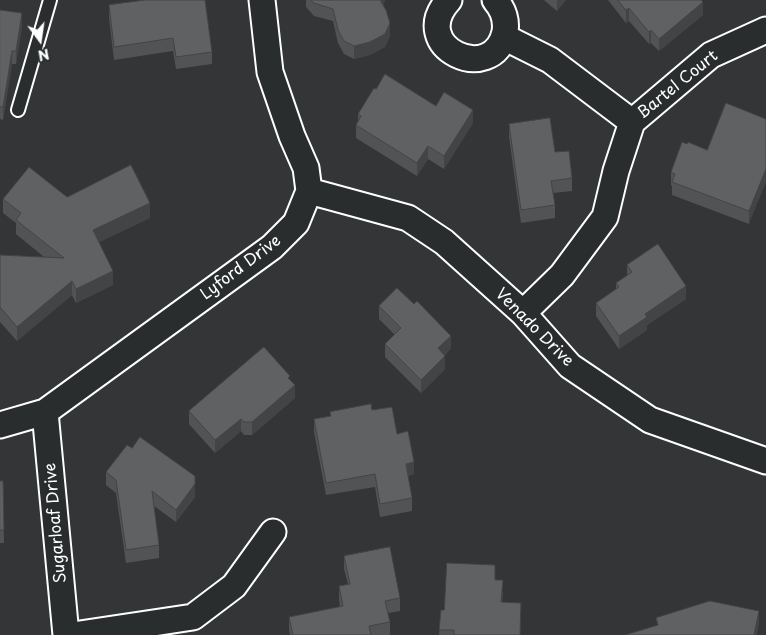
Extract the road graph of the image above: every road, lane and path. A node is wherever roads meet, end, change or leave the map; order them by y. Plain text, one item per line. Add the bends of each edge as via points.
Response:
1 (50, 0) edge
2 (262, 0) edge
3 (449, 0) edge
4 (494, 0) edge
5 (766, 30) edge
6 (504, 37) junction
7 (18, 110) dead end
8 (632, 122) junction
9 (309, 191) junction
10 (523, 313) junction
11 (45, 412) junction
12 (0, 425) edge
13 (766, 460) edge
14 (273, 532) dead end
15 (66, 635) edge
16 (73, 635) edge

1 - 7 lane
2 - 9 street via 270,72 306,168
3 - 6 street via 438,17 438,28 440,40 456,56 484,56 498,47
4 - 6 street via 504,15
5 - 8 street, Bartel Court via 711,55
6 - 8 street via 550,60
8 - 10 street, Bartel Court via 605,216 562,275
9 - 10 street, Venado Drive via 408,218 444,242
9 - 11 street, Lyford Drive via 296,223 272,247
10 - 13 street, Venado Drive via 570,366 650,420
11 - 12 street, Lyford Drive
11 - 15 street, Sugarloaf Drive
14 - 16 street via 234,586 193,617

